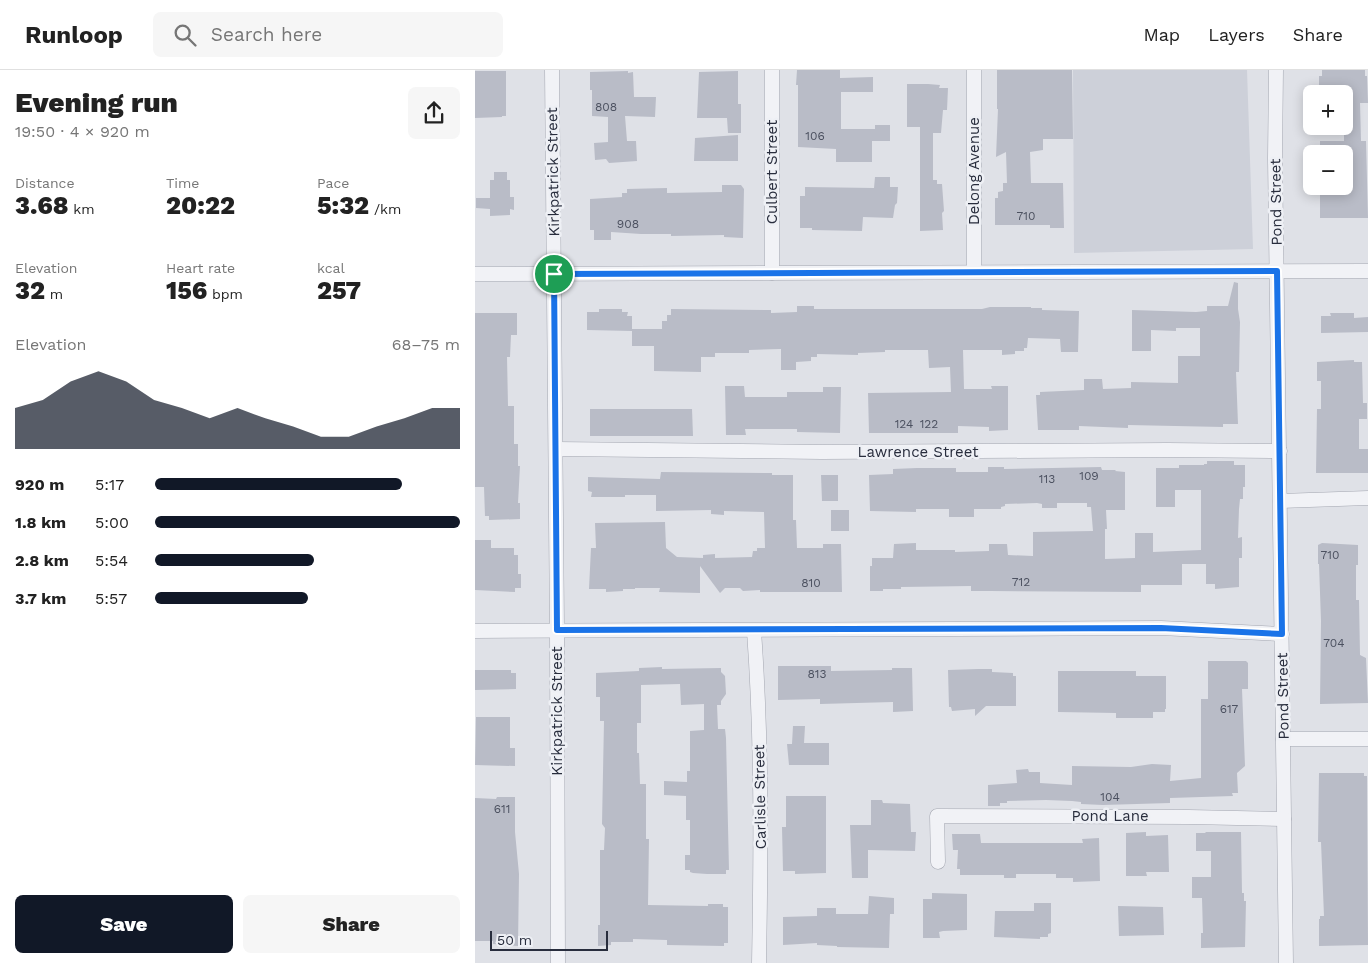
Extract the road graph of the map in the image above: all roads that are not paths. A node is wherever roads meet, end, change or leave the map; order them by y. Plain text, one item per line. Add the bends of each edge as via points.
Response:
1 (552, 70) edge
2 (772, 70) edge
3 (974, 70) edge
4 (1276, 70) edge
5 (1277, 271) junction
6 (1368, 271) edge
7 (974, 272) junction
8 (772, 273) junction
9 (475, 274) edge
10 (554, 274) junction
11 (556, 449) junction
12 (1280, 452) junction
13 (1368, 498) edge
14 (1280, 501) junction
15 (557, 630) junction
16 (475, 631) edge
17 (755, 631) junction
18 (1282, 634) junction
19 (1283, 739) junction
20 (1368, 739) edge
21 (1284, 819) junction
22 (939, 862) dead end
23 (558, 963) edge
24 (759, 963) edge
25 (1286, 963) edge

1 - 10 street, Kirkpatrick Street
2 - 8 street, Culbert Street
3 - 7 street, Delong Avenue
4 - 5 street, Pond Street
5 - 6 street
5 - 7 street
5 - 12 street, Pond Street
7 - 8 street
8 - 10 street
9 - 10 street
10 - 11 street, Kirkpatrick Street
11 - 12 street, Lawrence Street
11 - 15 street, Kirkpatrick Street
12 - 14 street, Pond Street
13 - 14 street
14 - 18 street, Pond Street
15 - 16 street
15 - 17 street
15 - 23 street, Kirkpatrick Street
17 - 18 street via 1161,628
17 - 24 street, Carlisle Street via 761,819
18 - 19 street, Pond Street
19 - 20 street
19 - 21 street, Pond Street
21 - 22 street, Pond Lane via 937,816
21 - 25 street, Pond Street

